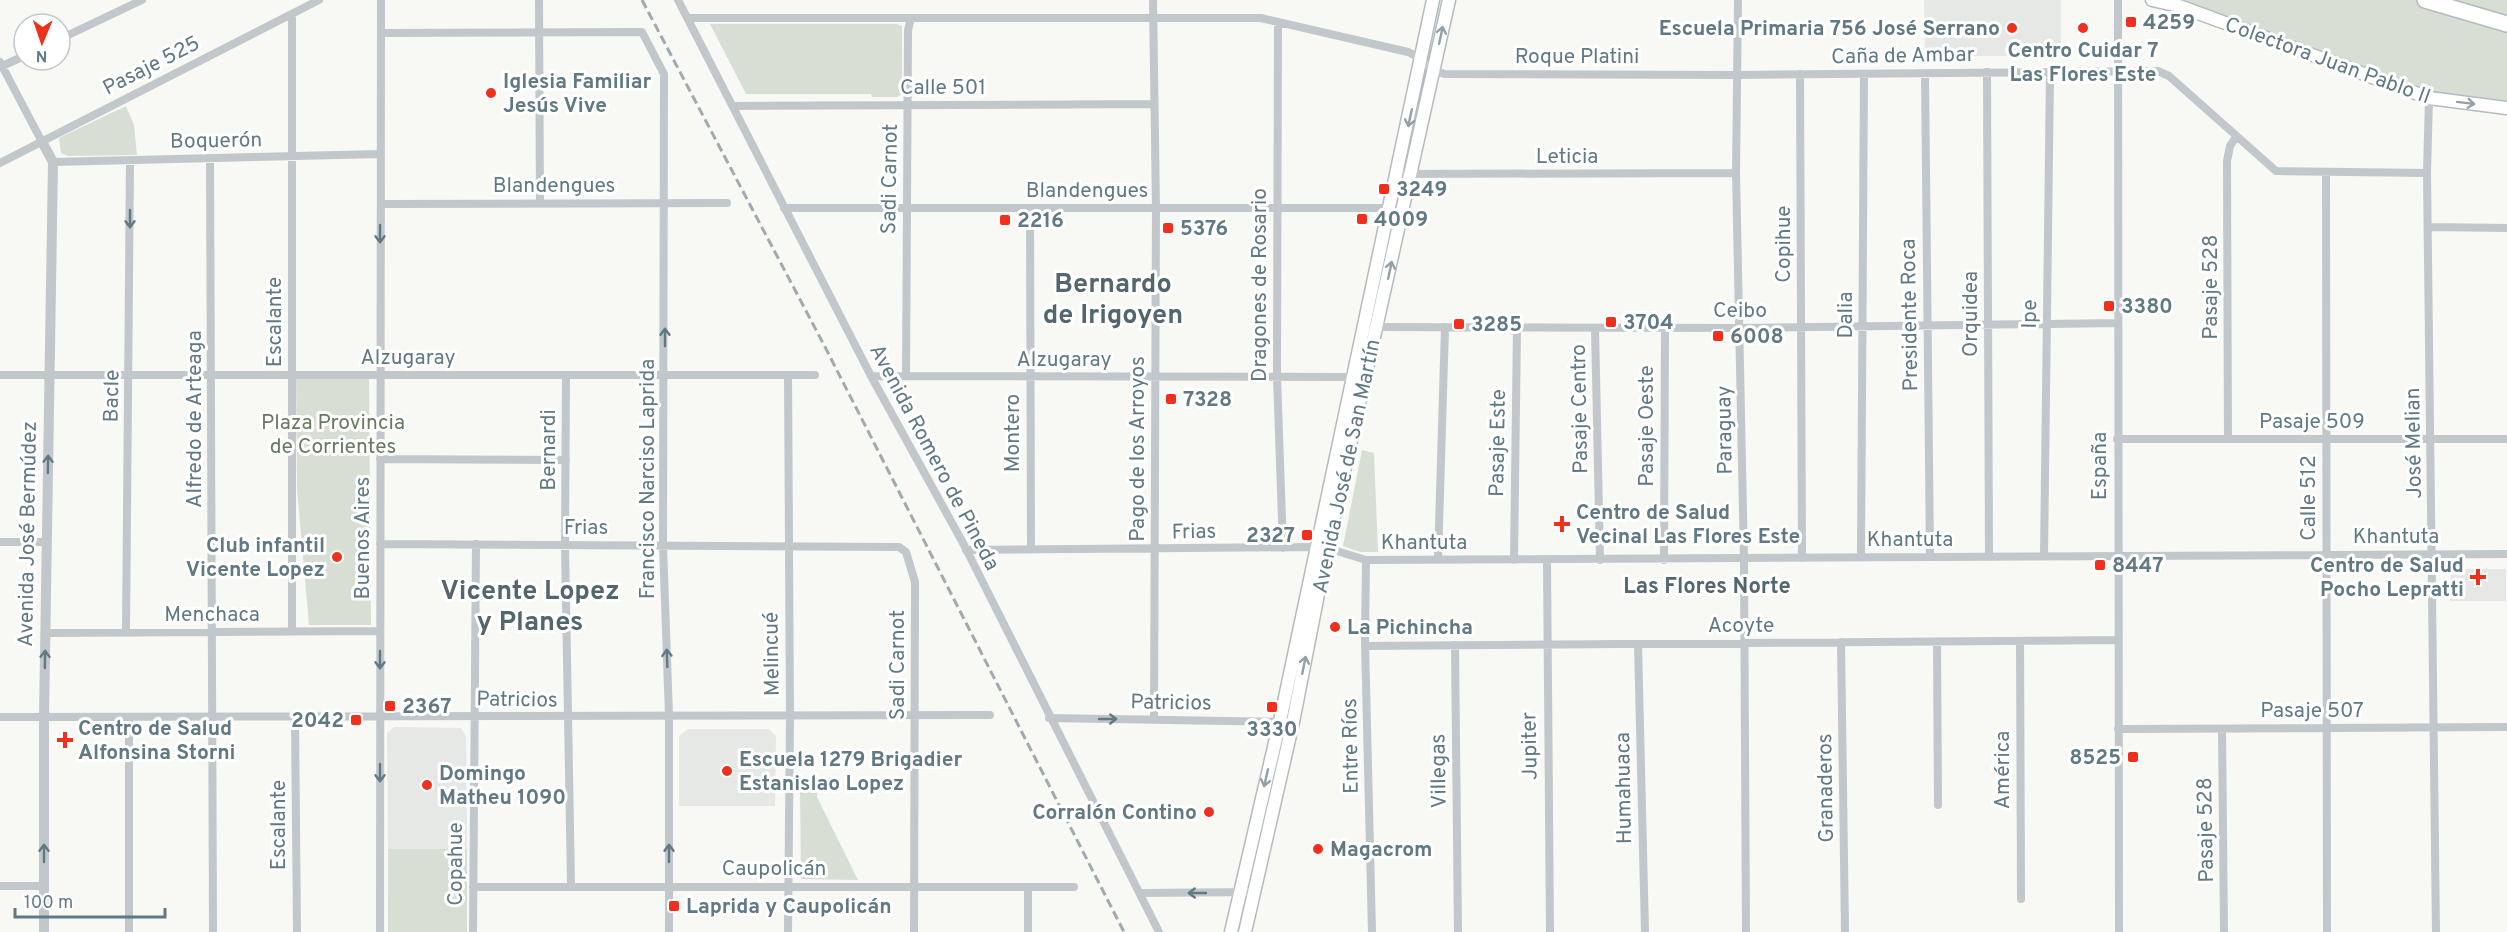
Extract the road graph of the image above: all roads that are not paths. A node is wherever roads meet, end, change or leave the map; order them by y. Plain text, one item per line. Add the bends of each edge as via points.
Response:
1 (142, 0) edge
2 (319, 0) edge
3 (381, 0) edge
4 (539, 0) edge
5 (678, 0) edge
6 (1153, 0) edge
7 (1433, 0) edge
8 (1449, 0) edge
9 (1738, 0) edge
10 (2118, 0) edge
11 (2152, 0) edge
12 (2425, 0) edge
13 (2436, 0) edge
14 (292, 14) junction
15 (2507, 14) edge
16 (688, 18) junction
17 (911, 18) junction
18 (1153, 18) junction
19 (1278, 22) junction
20 (2507, 24) edge
21 (540, 32) junction
22 (72, 33) edge
23 (381, 33) junction
24 (1422, 61) junction
25 (1, 65) edge
26 (2119, 70) junction
27 (1433, 71) junction
28 (1987, 72) junction
29 (2050, 72) junction
30 (1924, 73) junction
31 (1800, 74) junction
32 (1864, 74) junction
33 (1736, 75) junction
34 (2429, 98) junction
35 (1154, 104) junction
36 (733, 106) junction
37 (908, 106) junction
38 (2507, 108) edge
39 (2236, 137) junction
40 (41, 140) junction
41 (381, 154) junction
42 (292, 156) junction
43 (210, 158) junction
44 (130, 160) junction
45 (53, 162) junction
46 (0, 163) edge
47 (2326, 172) junction
48 (1736, 173) junction
49 (2427, 173) junction
50 (1404, 174) junction
51 (540, 203) junction
52 (665, 203) junction
53 (727, 203) dead end
54 (381, 204) junction
55 (1390, 207) junction
56 (784, 208) junction
57 (906, 208) junction
58 (1030, 208) junction
59 (1156, 208) junction
60 (1276, 208) junction
61 (2428, 227) junction
62 (2507, 228) edge
63 (2117, 323) junction
64 (1988, 324) junction
65 (2047, 324) junction
66 (1927, 325) junction
67 (1863, 326) junction
68 (1364, 327) junction
69 (1377, 327) junction
70 (1445, 327) junction
71 (1517, 327) junction
72 (1802, 327) junction
73 (1595, 328) junction
74 (1665, 328) junction
75 (1740, 328) junction
76 (0, 375) edge
77 (49, 375) junction
78 (130, 375) junction
79 (212, 375) junction
80 (292, 375) junction
81 (380, 375) junction
82 (566, 375) junction
83 (665, 375) junction
84 (788, 375) junction
85 (815, 375) dead end
86 (871, 376) junction
87 (906, 376) junction
88 (1030, 377) junction
89 (1155, 377) junction
90 (1277, 377) junction
91 (1359, 377) junction
92 (2117, 439) junction
93 (2228, 439) junction
94 (2326, 439) junction
95 (2431, 439) junction
96 (2507, 439) edge
97 (380, 459) junction
98 (566, 460) junction
99 (0, 542) edge
100 (47, 542) junction
101 (380, 544) junction
102 (476, 544) junction
103 (565, 545) junction
104 (663, 545) junction
105 (788, 546) junction
106 (899, 547) joint
107 (1321, 547) junction
108 (1283, 548) junction
109 (1031, 549) junction
110 (1154, 549) junction
111 (966, 550) junction
112 (2432, 554) junction
113 (2507, 554) edge
114 (2326, 555) junction
115 (1989, 556) junction
116 (2044, 556) junction
117 (2117, 556) junction
118 (1862, 557) junction
119 (1930, 557) junction
120 (1803, 558) junction
121 (1366, 560) junction
122 (1438, 560) junction
123 (1514, 560) junction
124 (1547, 560) junction
125 (1600, 560) junction
126 (1664, 560) junction
127 (1744, 560) junction
128 (292, 631) junction
129 (380, 631) junction
130 (126, 632) junction
131 (211, 632) junction
132 (45, 633) junction
133 (2118, 640) junction
134 (2020, 641) junction
135 (1841, 642) junction
136 (1937, 642) junction
137 (1638, 644) junction
138 (1745, 644) junction
139 (1455, 645) junction
140 (1546, 645) junction
141 (1365, 646) junction
142 (914, 714) junction
143 (380, 715) junction
144 (790, 715) junction
145 (990, 715) dead end
146 (474, 716) junction
147 (669, 716) junction
148 (0, 717) edge
149 (44, 717) junction
150 (129, 717) junction
151 (213, 717) junction
152 (295, 717) junction
153 (570, 717) junction
154 (1049, 718) junction
155 (1154, 719) junction
156 (1280, 721) junction
157 (1293, 722) junction
158 (2507, 727) edge
159 (2326, 728) junction
160 (2434, 728) junction
161 (2118, 729) junction
162 (2222, 729) junction
163 (1938, 805) dead end
164 (571, 885) junction
165 (0, 886) edge
166 (44, 886) junction
167 (473, 886) junction
168 (669, 886) junction
169 (789, 886) junction
170 (1074, 886) dead end
171 (915, 887) junction
172 (1028, 887) junction
173 (1140, 892) junction
174 (1240, 892) junction
175 (1254, 892) junction
176 (2021, 899) dead end
177 (44, 932) edge
178 (129, 932) edge
179 (213, 932) edge
180 (297, 932) edge
181 (380, 932) edge
182 (473, 932) edge
183 (669, 932) edge
184 (788, 932) edge
185 (914, 932) edge
186 (1028, 932) edge
187 (1159, 932) edge
188 (1231, 932) edge
189 (1245, 932) edge
190 (1372, 932) edge
191 (1458, 932) edge
192 (1550, 932) edge
193 (1645, 932) edge
194 (1746, 932) edge
195 (1845, 932) edge
196 (2119, 932) edge
197 (2224, 932) edge
198 (2327, 932) edge
199 (2436, 932) edge

1 - 22 street
2 - 14 street, Pasaje 525
3 - 23 street, Buenos Aires
4 - 21 street
5 - 16 street, Avenida Romero de Pineda
6 - 18 street, Pago de los Arroyos
7 - 24 main road, Avenida José de San Martín
27 -> 8 main road, Avenida José de San Martín
9 - 33 street, Paraguay
10 - 26 street, España
11 - 34 main road, Colectora Juan Pablo II via 2179,6
12 - 20 highway
13 - 15 highway
14 - 40 street, Pasaje 525
14 - 42 street, Escalante
16 - 17 street
16 - 36 street, Avenida Romero de Pineda
17 - 18 street
17 - 37 street, Sadi Carnot
18 - 19 street via 1261,18
18 - 35 street, Pago de los Arroyos
19 - 24 street via 1408,52
19 - 60 street, Dragones de Rosario
21 - 23 street
21 - 51 street
21 - 52 street, Francisco Narciso Laprida via 642,32 664,74
23 - 41 street, Buenos Aires
24 - 27 street
24 -> 50 main road, Avenida José de San Martín
25 - 40 street
26 - 29 street, Caña de Ambar
26 - 39 street, Caña de Ambar via 2163,72
26 - 63 street, España
27 - 33 street, Roque Platini
27 - 50 main road, Avenida José de San Martín
28 - 29 street, Caña de Ambar
28 - 30 street, Caña de Ambar
28 - 64 street, Orquidea
29 - 65 street, Ipe
30 - 32 street, Caña de Ambar
30 - 66 street, Presidente Roca
31 - 32 street, Caña de Ambar
31 - 33 street, Caña de Ambar
31 - 72 street, Copihue
32 - 67 street, Dalia
33 - 48 street, Paraguay
34 -> 38 main road, Colectora Juan Pablo II
34 - 49 street, José Melian
35 - 37 street, Calle 501
35 - 59 street, Pago de los Arroyos
36 - 37 street, Calle 501
36 - 56 street, Avenida Romero de Pineda
37 - 57 street, Sadi Carnot
39 - 47 street, Caña de Ambar via 2276,171
39 - 93 street, Pasaje 528 via 2227,161
40 - 45 street, Avenida José Bermúdez
40 - 46 street, Pasaje 525
41 - 42 street, Boquerón
41 - 54 street, Buenos Aires
42 - 43 street, Boquerón
42 - 80 street, Escalante
43 - 44 street, Boquerón
43 - 79 street, Alfredo de Arteaga
44 - 45 street, Boquerón
44 -> 78 street, Bacle
45 - 77 street, Avenida José Bermúdez
47 - 49 street, Caña de Ambar
47 - 94 street, Calle 512
48 - 50 street, Leticia
48 - 75 street, Paraguay
49 - 61 street, José Melian
50 - 55 main road, Avenida José de San Martín
69 -> 50 main road, Avenida José de San Martín
51 - 52 street, Blandengues
51 - 54 street, Blandengues
52 - 53 street, Blandengues
83 -> 52 street, Francisco Narciso Laprida
54 -> 81 street, Buenos Aires
55 - 60 street, Blandengues
55 - 68 main road, Avenida José de San Martín
56 - 57 street, Blandengues
56 - 86 street, Avenida Romero de Pineda
57 - 58 street, Blandengues
57 - 87 street, Sadi Carnot
58 - 59 street, Blandengues
58 - 88 street, Montero
59 - 60 street, Blandengues
59 - 89 street, Pago de los Arroyos
60 - 90 street, Dragones de Rosario
61 - 62 street
61 - 95 street, José Melian
63 - 65 street, Ceibo
63 - 92 street, España
64 - 65 street, Ceibo
64 - 66 street, Ceibo
64 - 115 street, Orquidea
65 - 116 street, Ipe
66 - 67 street, Ceibo
66 - 119 street, Presidente Roca
67 - 72 street, Ceibo
67 - 118 street, Dalia
68 - 69 street, Ceibo
68 - 91 main road, Avenida José de San Martín
69 - 70 street, Ceibo
69 - 91 main road, Avenida José de San Martín
70 - 71 street, Ceibo
70 - 122 street
71 - 73 street, Ceibo
71 - 123 street, Pasaje Este
72 - 75 street, Ceibo
72 - 120 street, Copihue
73 - 74 street, Ceibo
73 - 125 street, Pasaje Centro
74 - 75 street, Ceibo
74 - 126 street, Pasaje Oeste
75 - 127 street, Paraguay
76 - 77 street, Alzugaray
77 - 78 street, Alzugaray
100 -> 77 street, Avenida José Bermúdez
78 - 79 street, Alzugaray
78 - 130 street, Bacle
79 - 80 street, Alzugaray
79 - 131 street, Alfredo de Arteaga
80 - 81 street, Alzugaray
80 - 128 street, Escalante
81 - 82 street, Alzugaray
81 - 97 street, Buenos Aires
82 - 83 street, Alzugaray
82 - 98 street, Bernardi
83 - 84 street, Alzugaray
83 - 104 street, Francisco Narciso Laprida
84 - 85 street, Alzugaray
84 - 105 street, Melincué
86 - 87 street, Alzugaray
86 - 111 street, Avenida Romero de Pineda
87 - 88 street, Alzugaray
88 - 89 street, Alzugaray
88 - 109 street, Montero
89 - 90 street, Alzugaray
89 - 110 street, Pago de los Arroyos
90 - 91 street, Alzugaray
90 - 108 street, Dragones de Rosario
91 - 107 main road, Avenida José de San Martín
92 - 93 street, Pasaje 509
92 - 117 street, España
93 - 94 street, Pasaje 509
94 - 95 street, Pasaje 509
94 - 114 street, Calle 512
95 - 96 street, Pasaje 509
95 - 112 street, José Melian
97 - 98 street
97 - 101 street, Buenos Aires
98 - 103 street, Bernardi
99 - 100 street
100 - 132 street, Avenida José Bermúdez
101 - 102 street, Frias
101 - 129 street, Buenos Aires
102 - 103 street, Frias
102 - 146 street, Copahue
103 - 104 street, Frias
103 - 153 street, Bernardi
104 - 105 street, Frias
147 -> 104 street, Francisco Narciso Laprida
105 - 106 street, Frias
105 - 144 street, Melincué
106 - 142 street, Sadi Carnot via 906,552 915,582
107 - 108 street, Frias
107 - 121 street, Khantuta
107 - 156 main road, Avenida José de San Martín
157 -> 107 main road, Avenida José de San Martín
108 - 110 street, Frias
109 - 110 street, Frias
109 - 111 street, Frias
110 - 155 street, Pago de los Arroyos
111 - 154 street, Avenida Romero de Pineda
112 - 113 street, Khantuta
112 - 114 street, Khantuta
112 - 160 street, José Melian
114 - 117 street, Khantuta
114 - 159 street, Calle 512
115 - 116 street, Khantuta
115 - 119 street, Khantuta
116 - 117 street, Khantuta
117 - 133 street, España
118 - 119 street, Khantuta
118 - 120 street, Khantuta
120 - 127 street, Khantuta
121 - 122 street, Khantuta
121 - 141 street, Entre Ríos
122 - 123 street, Khantuta
123 - 124 street, Khantuta
124 - 125 street, Khantuta
124 - 140 street, Jupiter
125 - 126 street, Khantuta
126 - 127 street, Khantuta
127 - 138 street, Paraguay
128 - 129 street, Menchaca
128 - 131 street, Menchaca
129 -> 143 street, Buenos Aires
130 - 131 street, Menchaca
130 - 132 street, Menchaca
131 - 151 street, Alfredo de Arteaga
149 -> 132 street, Avenida José Bermúdez
133 - 134 street, Acoyte
133 - 161 street, España
134 - 136 street, Acoyte
134 - 176 street, América
135 - 136 street, Acoyte
135 - 138 street, Acoyte
135 - 195 street, Granaderos
136 - 163 street
137 - 138 street, Acoyte
137 - 140 street, Acoyte
137 - 193 street, Humahuaca
138 - 194 street, Paraguay
139 - 140 street, Acoyte
139 - 141 street, Acoyte
139 - 191 street, Villegas
140 - 192 street, Jupiter
141 - 190 street, Entre Ríos
142 - 144 street, Patricios
142 - 145 street, Patricios
142 - 171 street, Sadi Carnot
143 - 146 street, Patricios
143 - 152 street, Patricios
143 -> 181 street, Buenos Aires
144 - 147 street, Patricios
144 - 169 street, Melincué
146 - 153 street, Patricios
146 - 167 street, Copahue
147 - 153 street, Patricios
168 -> 147 street, Francisco Narciso Laprida
148 - 149 street, Patricios
149 - 150 street, Patricios
166 -> 149 street, Avenida José Bermúdez
150 - 151 street, Patricios
150 - 178 street
151 - 152 street, Patricios
151 - 179 street, Alfredo de Arteaga
152 - 180 street, Escalante
153 - 164 street, Bernardi
154 -> 155 street, Patricios
154 - 173 street, Avenida Romero de Pineda
155 - 156 street, Patricios
156 - 157 street, Patricios
156 -> 174 main road, Avenida José de San Martín
157 - 175 main road, Avenida José de San Martín
158 - 160 street, Pasaje 507
159 - 160 street, Pasaje 507
159 - 162 street, Pasaje 507
159 - 198 street, Calle 512
160 - 199 street, José Melian
161 - 162 street, Pasaje 507
161 - 196 street, España
162 - 197 street, Pasaje 528
164 - 167 street, Caupolicán
164 - 168 street, Caupolicán
165 - 166 street
166 - 177 street, Avenida José Bermúdez
167 - 182 street, Copahue
168 - 169 street, Caupolicán
168 - 183 street, Francisco Narciso Laprida
169 - 171 street, Caupolicán
169 - 184 street, Melincué
170 - 172 street, Caupolicán
171 - 172 street, Caupolicán
171 - 185 street, Sadi Carnot
172 - 186 street
174 -> 173 street
173 - 187 street, Avenida Romero de Pineda
174 - 175 street
174 - 188 main road, Avenida José de San Martín
175 - 189 main road, Avenida José de San Martín

